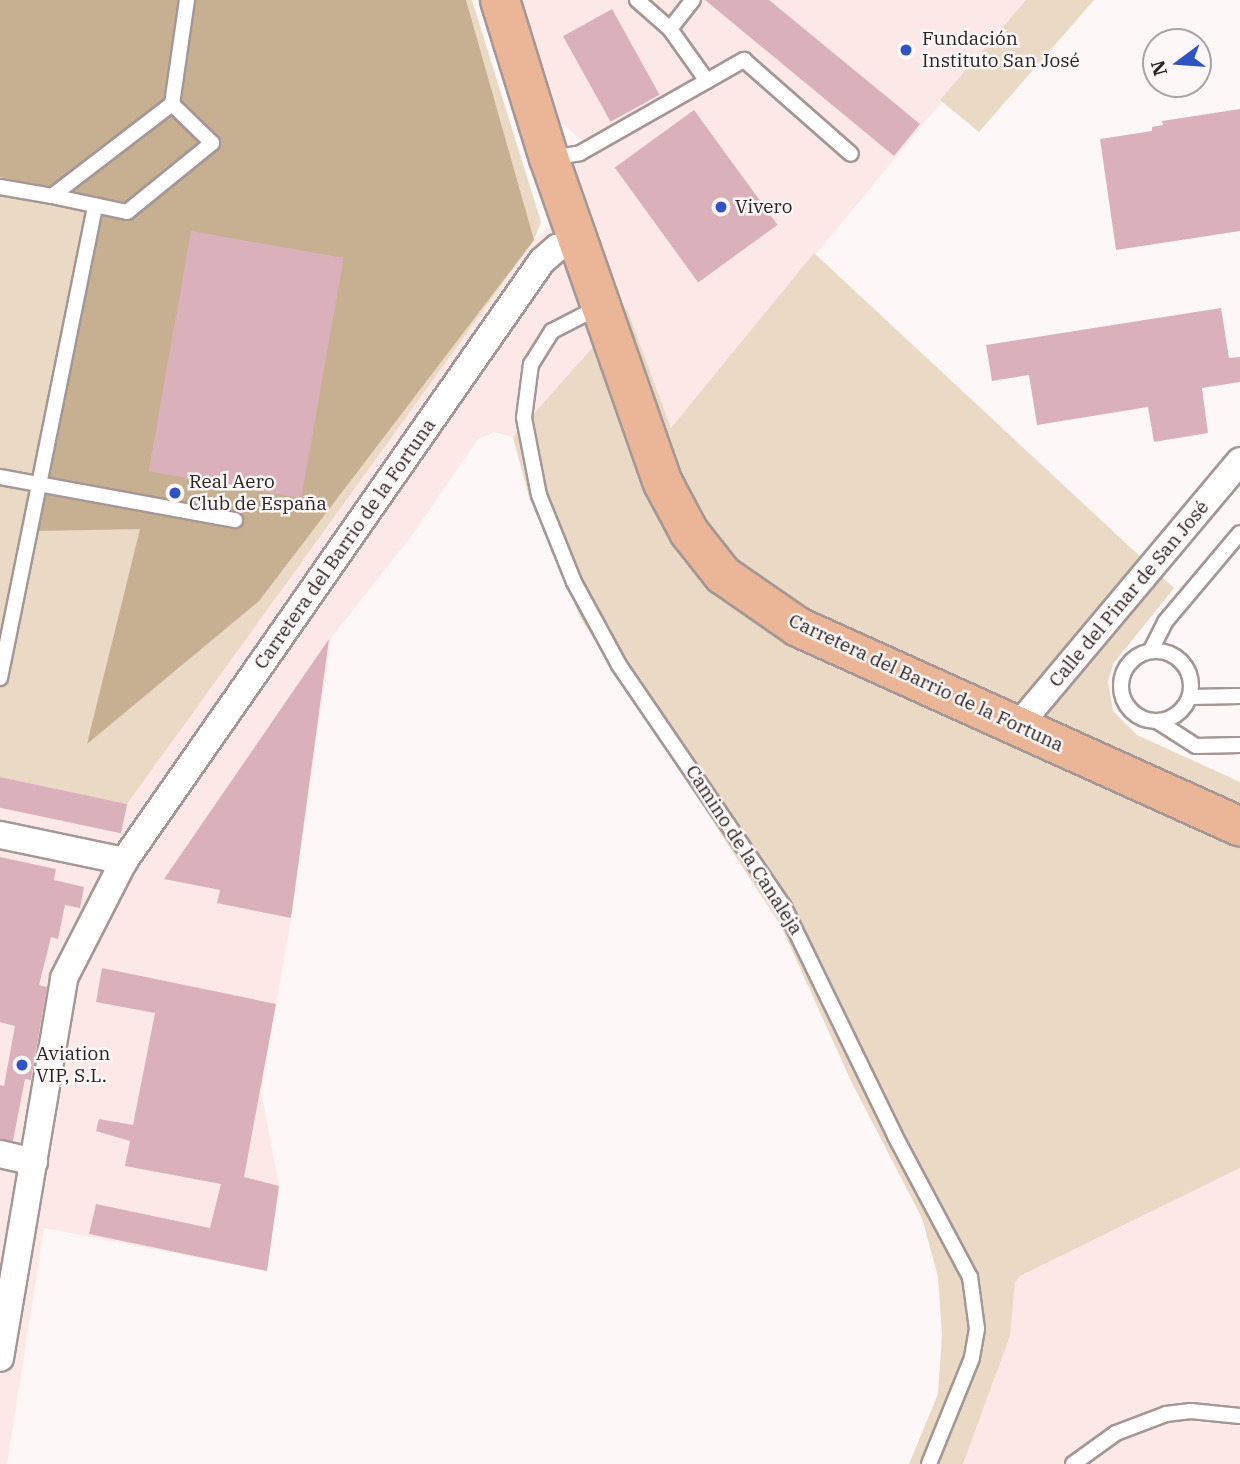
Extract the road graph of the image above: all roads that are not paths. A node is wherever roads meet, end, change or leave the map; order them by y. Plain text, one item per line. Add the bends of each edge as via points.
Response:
1 (187, 0) edge
2 (500, 0) edge
3 (637, 0) edge
4 (692, 0) edge
5 (670, 29) junction
6 (707, 81) junction
7 (172, 104) junction
8 (851, 154) dead end
9 (549, 158) junction
10 (0, 187) edge
11 (52, 197) junction
12 (95, 205) junction
13 (577, 241) junction
14 (600, 307) junction
15 (1240, 461) edge
16 (0, 477) edge
17 (38, 485) junction
18 (235, 520) dead end
19 (1240, 533) edge
20 (1151, 650) junction
21 (0, 678) edge
22 (1240, 696) edge
23 (1189, 697) junction
24 (1157, 721) junction
25 (1017, 727) junction
26 (1240, 745) edge
27 (1240, 827) edge
28 (0, 835) edge
29 (124, 862) junction
30 (0, 1154) edge
31 (34, 1162) junction
32 (0, 1358) edge
33 (1240, 1416) edge
34 (929, 1464) edge
35 (1073, 1464) edge

1 - 7 lane
2 - 9 main road, Carretera del Barrio de la Fortuna
3 - 5 lane
4 - 5 lane
5 - 6 lane
6 - 8 lane via 744,60
6 - 9 lane via 580,153
7 - 11 lane
7 - 12 lane via 212,143 127,212
9 - 13 main road, Carretera del Barrio de la Fortuna
10 - 11 lane
11 - 12 lane
12 - 17 lane
13 - 14 main road, Carretera del Barrio de la Fortuna
13 - 29 street, Carretera del Barrio de la Fortuna via 557,248 542,261
14 - 25 main road, Carretera del Barrio de la Fortuna via 663,484 688,532 723,575 798,627
14 - 34 lane, Camino de la Canaleja via 552,331 531,364 524,418 539,495 574,582 619,665 784,907 889,1124 970,1277 976,1329 972,1358
15 - 25 street, Calle del Pinar de San José
16 - 17 lane
17 - 18 lane
17 - 21 lane
19 - 20 lane via 1165,622
20 - 23 lane via 1183,662 1192,685
20 - 24 lane via 1128,663 1120,686 1134,714
22 - 23 lane
23 - 24 lane via 1180,712
24 - 26 lane via 1196,746
25 - 27 main road, Carretera del Barrio de la Fortuna
28 - 29 street
29 - 31 street, Carretera del Barrio de la Fortuna via 64,978
30 - 31 street
31 - 32 street, Carretera del Barrio de la Fortuna
33 - 35 lane via 1191,1411 1166,1414 1116,1433

